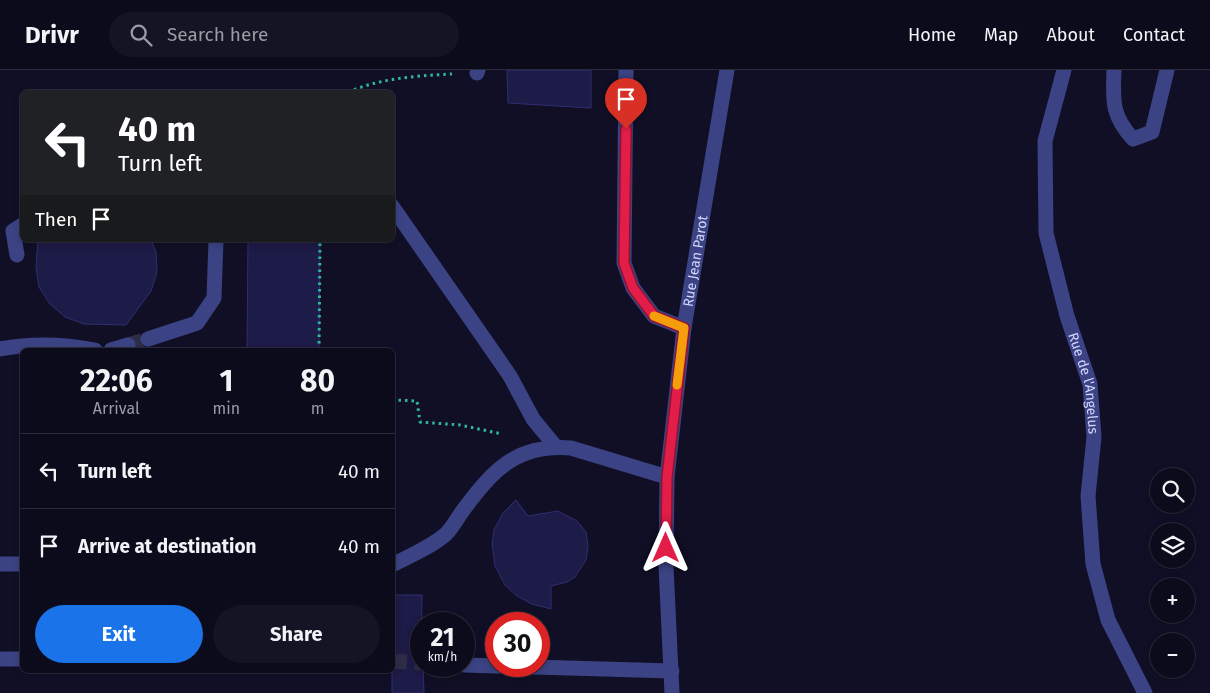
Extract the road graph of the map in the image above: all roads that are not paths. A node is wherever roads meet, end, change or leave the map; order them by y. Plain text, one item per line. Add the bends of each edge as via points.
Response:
1 (626, 70) edge
2 (727, 70) edge
3 (1064, 70) edge
4 (1114, 70) edge
5 (1167, 70) edge
6 (395, 210) edge
7 (20, 226) edge
8 (216, 242) edge
9 (17, 255) dead end
10 (684, 328) junction
11 (148, 339) tunnel mouth
12 (128, 345) dead end
13 (86, 348) edge
14 (117, 348) edge
15 (0, 349) edge
16 (556, 447) junction
17 (667, 477) junction
18 (395, 563) edge
19 (0, 564) edge
20 (20, 564) edge
21 (20, 658) edge
22 (0, 659) edge
23 (550, 668) edge
24 (672, 671) junction
25 (672, 693) edge
26 (1145, 693) edge

1 - 10 street via 624,263 633,288 654,316
2 - 10 street, Rue Jean Parot
3 - 26 street, Rue de l'Angelus via 1045,141 1046,233 1090,384 1094,437 1088,496 1093,564 1108,620
4 - 5 street via 1113,105 1122,126 1133,139 1152,132
6 - 16 street via 510,376 533,418
7 - 9 street via 13,231
8 - 11 street via 214,298 197,323
10 - 17 street, Rue Jean Parot
12 - 14 street
13 - 15 street via 23,344
16 - 17 street via 571,448
16 - 18 street via 509,459 490,476 446,534
17 - 24 street, Rue Jean Parot via 666,566
19 - 20 street
21 - 22 street
23 - 24 street
24 - 25 street, Rue Jean Parot

